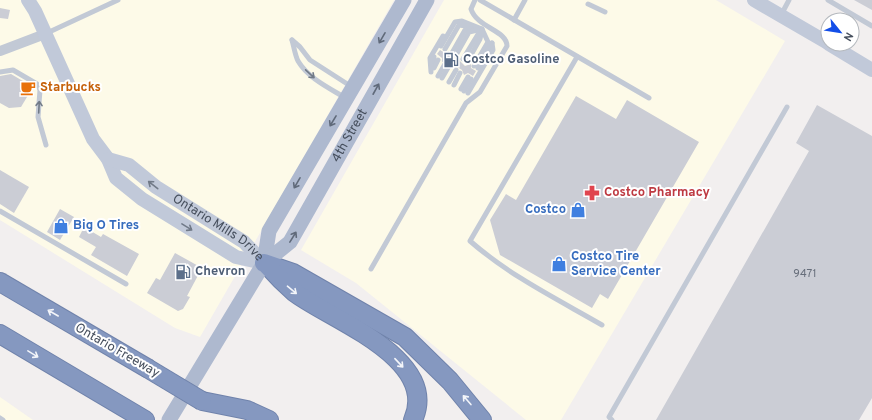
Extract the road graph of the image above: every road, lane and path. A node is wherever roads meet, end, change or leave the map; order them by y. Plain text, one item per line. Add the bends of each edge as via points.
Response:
1 (28, 0) edge
2 (118, 0) edge
3 (404, 0) edge
4 (427, 0) edge
5 (475, 0) edge
6 (480, 0) edge
7 (525, 0) edge
8 (754, 0) edge
9 (789, 0) edge
10 (828, 0) edge
11 (588, 4) dead end
12 (605, 12) dead end
13 (780, 15) junction
14 (514, 20) junction
15 (454, 22) junction
16 (872, 26) edge
17 (483, 27) junction
18 (45, 34) junction
19 (820, 39) edge
20 (492, 43) junction
21 (0, 52) edge
22 (842, 52) edge
23 (454, 54) dead end
24 (577, 57) junction
25 (436, 58) dead end
26 (465, 60) dead end
27 (447, 65) dead end
28 (872, 70) edge
29 (0, 72) edge
30 (458, 72) dead end
31 (440, 77) dead end
32 (469, 78) dead end
33 (452, 84) dead end
34 (350, 93) junction
35 (649, 98) dead end
36 (787, 107) dead end
37 (46, 145) dead end
38 (0, 211) edge
39 (264, 263) junction
40 (371, 269) dead end
41 (0, 282) edge
42 (126, 284) dead end
43 (602, 326) dead end
44 (0, 334) edge
45 (227, 413) edge
46 (125, 415) edge
47 (0, 418) edge
48 (3, 420) edge
49 (145, 420) edge
50 (169, 420) edge
51 (269, 420) edge
52 (414, 420) edge
53 (482, 420) edge
54 (612, 420) edge

1 - 18 street, Ontario Mills Drive
2 - 18 lane
3 -> 34 main road, 4th Street
39 -> 4 main road, 4th Street via 290,242
5 - 17 lane via 471,9 472,14
6 - 14 lane
7 - 14 lane
8 - 13 street
9 - 13 lane
10 - 16 lane
11 - 12 lane
13 - 19 street
14 - 24 lane
15 - 17 lane via 462,21
15 - 17 lane via 443,48 459,25
15 - 25 lane via 450,24 430,58 432,72
17 - 20 lane
17 - 20 lane via 488,42 476,67
17 - 23 lane via 469,32
17 - 26 lane via 480,39
17 - 40 lane via 504,36 507,46 480,92 466,103
18 - 21 street
18 - 39 street, Ontario Mills Drive via 93,139 108,159 116,178 142,199 236,257
20 - 32 lane via 493,50 464,91
22 - 28 street
24 - 35 lane
24 - 43 lane via 470,240 490,258 533,287
27 - 31 lane
37 -> 29 lane via 38,117 40,90 37,84 13,70
30 - 33 lane
34 -> 34 lane via 310,60 292,40 298,61 306,71 316,79
34 -> 39 main road, 4th Street via 269,231
36 - 54 lane via 609,417
38 - 42 lane
39 - 50 main road, 4th Street
39 -> 52 highway via 294,292 382,345 401,364 411,378 417,394
53 -> 39 highway via 450,381 405,337 293,273
45 -> 41 highway, Ontario Freeway, bridge via 202,401
44 -> 46 highway via 66,373
45 - 51 highway via 247,410
46 - 49 highway
47 - 48 lane

